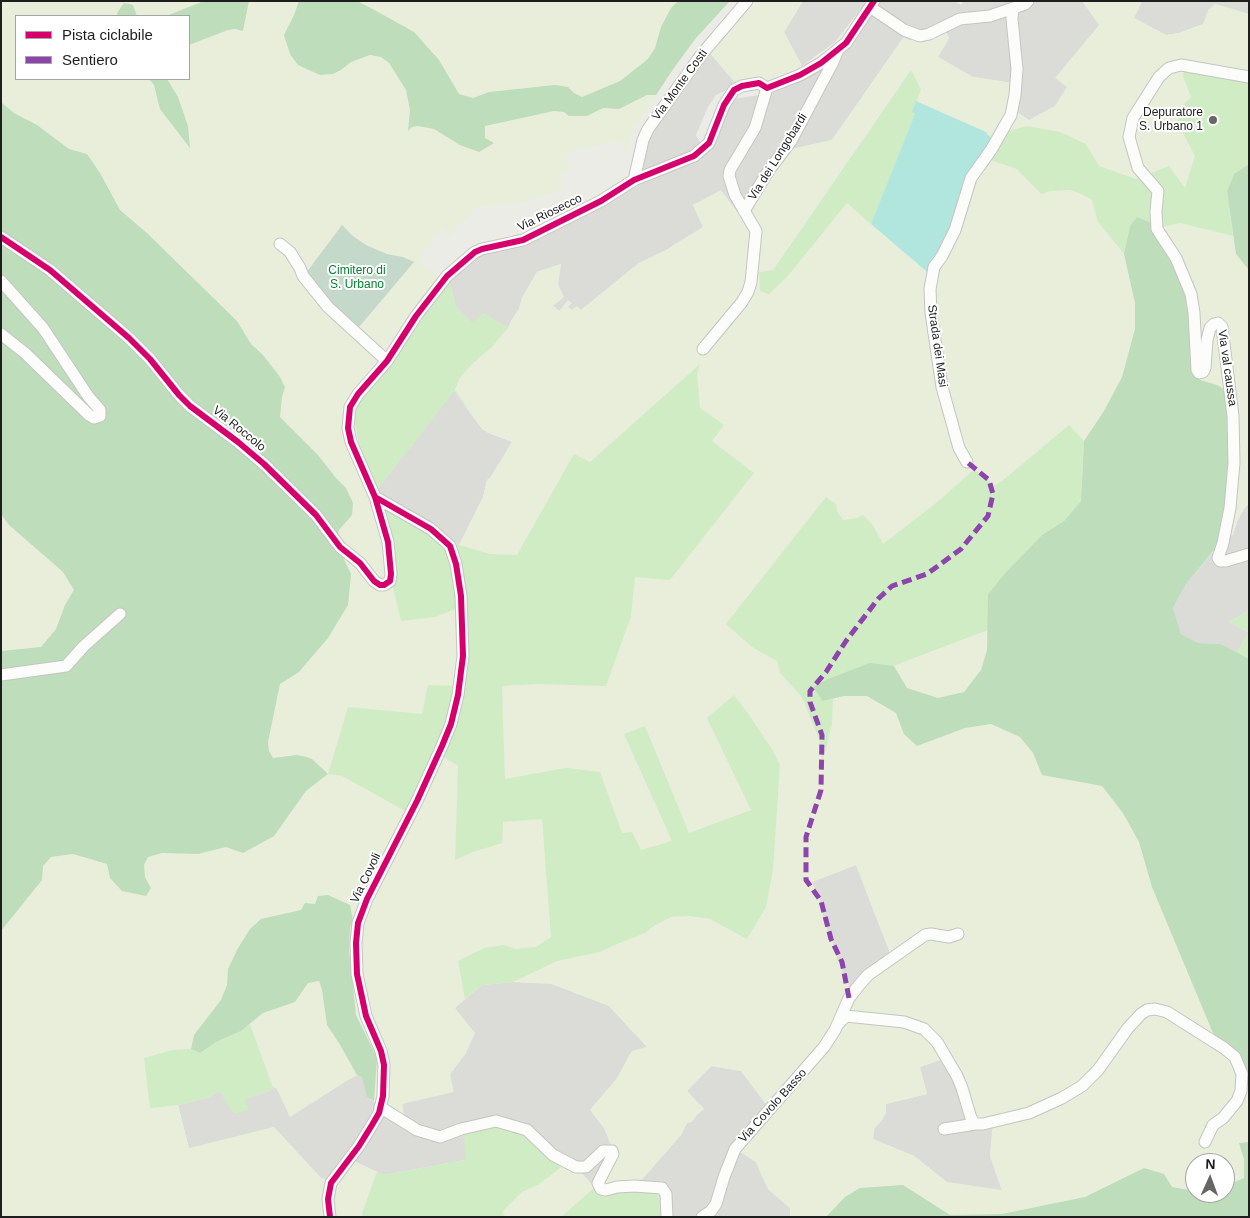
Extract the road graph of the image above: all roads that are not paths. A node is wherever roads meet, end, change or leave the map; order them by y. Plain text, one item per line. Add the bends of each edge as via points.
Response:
1 (748, 1) edge
2 (1028, 1) edge
3 (872, 4) edge
4 (1013, 8) junction
5 (838, 50) junction
6 (1249, 77) edge
7 (767, 88) junction
8 (634, 180) junction
9 (744, 211) junction
10 (1, 237) edge
11 (280, 244) dead end
12 (1, 281) edge
13 (1, 334) edge
14 (703, 348) dead end
15 (386, 361) junction
16 (967, 462) dead end
17 (375, 497) junction
18 (1249, 554) edge
19 (120, 614) dead end
20 (1, 675) edge
21 (958, 934) dead end
22 (838, 1024) junction
23 (380, 1107) junction
24 (975, 1124) junction
25 (944, 1129) dead end
26 (1205, 1142) dead end
27 (330, 1217) edge
28 (667, 1217) edge
29 (702, 1217) edge

1 - 8 street, Via Monte Costi via 701,55 648,129
2 - 4 street
3 - 4 street via 904,30 920,36 960,19 983,18
3 - 5 street
4 - 16 street, Strada dei Masi via 1017,69 1011,115 971,178 955,230 934,268 930,288 930,312 942,387 959,448
5 - 7 street, Via Riosecco via 800,75
5 - 9 street, Via dei Longobardi via 791,141
6 - 18 street, Via val caussa via 1181,65 1169,68 1159,77 1133,118 1129,137 1138,168 1158,190 1157,229 1176,258 1190,294 1199,373 1205,368 1210,328 1216,323 1222,327 1234,416 1234,463 1230,508 1218,558 1226,561
7 - 8 street, Via Riosecco via 760,83 738,87 724,105 709,143 702,150
7 - 9 street via 755,128 729,172 731,187
8 - 15 street, Via Riosecco via 601,201 523,240 475,252 447,276
9 - 14 street via 756,233 750,286 742,302
10 - 17 street, Via Roccolo via 39,262 130,338 190,406 264,464 316,515 340,547 380,585 390,581 391,568 388,542
11 - 15 street via 290,252 303,276 328,307
12 - 13 street via 43,328 100,410 100,416 94,418 89,415
15 - 17 street, Via Riosecco via 358,394 348,417 351,442
17 - 23 street, Via Covoli via 431,529 450,546 461,596 463,656 451,724 417,801 363,908 356,933 357,974 362,1000 384,1064
19 - 20 street via 66,666
21 - 22 street, Via Covolo Basso via 949,937 926,935 868,975 849,998
22 - 24 street via 846,1016 858,1017 911,1024 929,1032 957,1076
22 - 29 street, Via Covolo Basso via 811,1063 735,1149 716,1204
23 - 27 street, Via Covoli via 359,1146 331,1183 328,1199
23 - 28 street via 417,1130 440,1137 496,1122 527,1130 552,1155 576,1167 586,1167 603,1151 612,1150 598,1183 601,1189 662,1188 666,1194
24 - 25 street
24 - 26 street via 1028,1113 1082,1086 1098,1070 1137,1017 1155,1009 1171,1014 1224,1048 1235,1057 1242,1074 1237,1102 1212,1125

